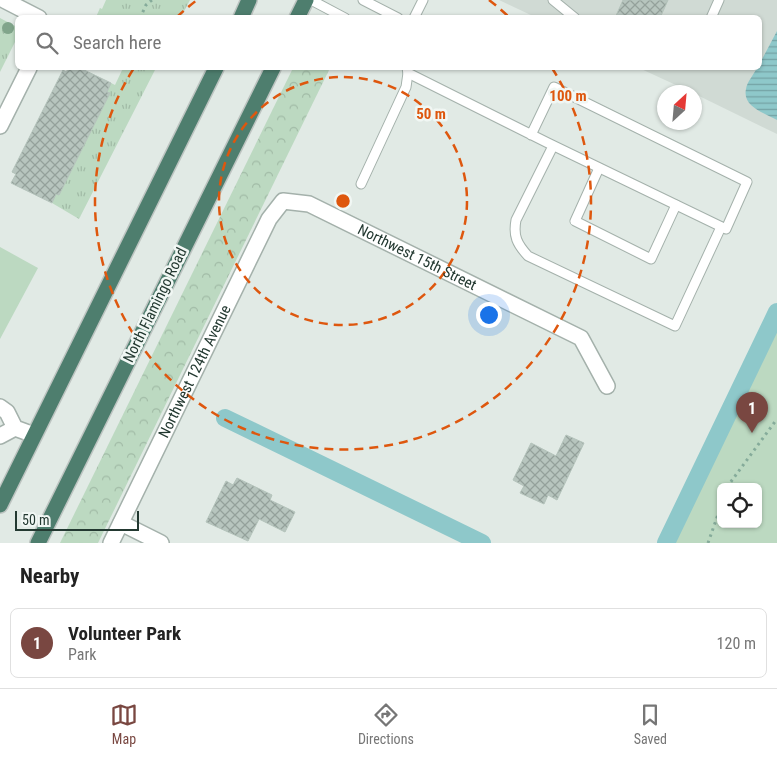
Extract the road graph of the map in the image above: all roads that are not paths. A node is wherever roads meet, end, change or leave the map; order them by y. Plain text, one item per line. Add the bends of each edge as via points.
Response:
1 (4, 0) edge
2 (306, 0) edge
3 (311, 0) edge
4 (363, 0) edge
5 (423, 0) edge
6 (553, 0) edge
7 (719, 0) edge
8 (248, 1) edge
9 (33, 15) edge
10 (241, 15) edge
11 (298, 15) edge
12 (339, 15) edge
13 (392, 15) edge
14 (416, 15) edge
15 (571, 15) edge
16 (712, 15) edge
17 (28, 70) edge
18 (215, 70) edge
19 (271, 70) edge
20 (408, 70) edge
21 (0, 126) edge
22 (531, 135) junction
23 (553, 146) junction
24 (599, 168) junction
25 (361, 184) dead end
26 (283, 201) joint
27 (676, 205) junction
28 (721, 226) junction
29 (607, 386) dead end
30 (0, 407) edge
31 (15, 428) junction
32 (34, 435) junction
33 (0, 436) edge
34 (0, 505) edge
35 (121, 523) junction
36 (38, 543) edge
37 (111, 543) edge
38 (161, 543) edge

1 - 9 street
2 - 11 highway
3 - 12 lane
4 - 13 lane
5 - 14 lane
6 - 15 lane
7 - 16 lane
8 - 10 highway
17 - 21 street
18 - 32 highway
19 - 36 highway, North Flamingo Road
20 - 22 lane
20 - 25 lane via 406,88
22 - 23 lane
22 - 28 lane via 554,87 747,182 726,229
23 - 24 lane
23 - 28 lane via 516,220 515,239 528,256 675,326
24 - 27 lane
24 - 27 lane via 575,221 651,259
26 - 29 street, Northwest 15th Street via 309,204 581,338
26 - 35 street, Northwest 124th Avenue via 269,219
27 - 28 lane
30 - 31 street via 7,412
31 - 32 street
31 - 33 street
32 - 34 highway
35 - 37 street, Northwest 124th Avenue
35 - 38 street

